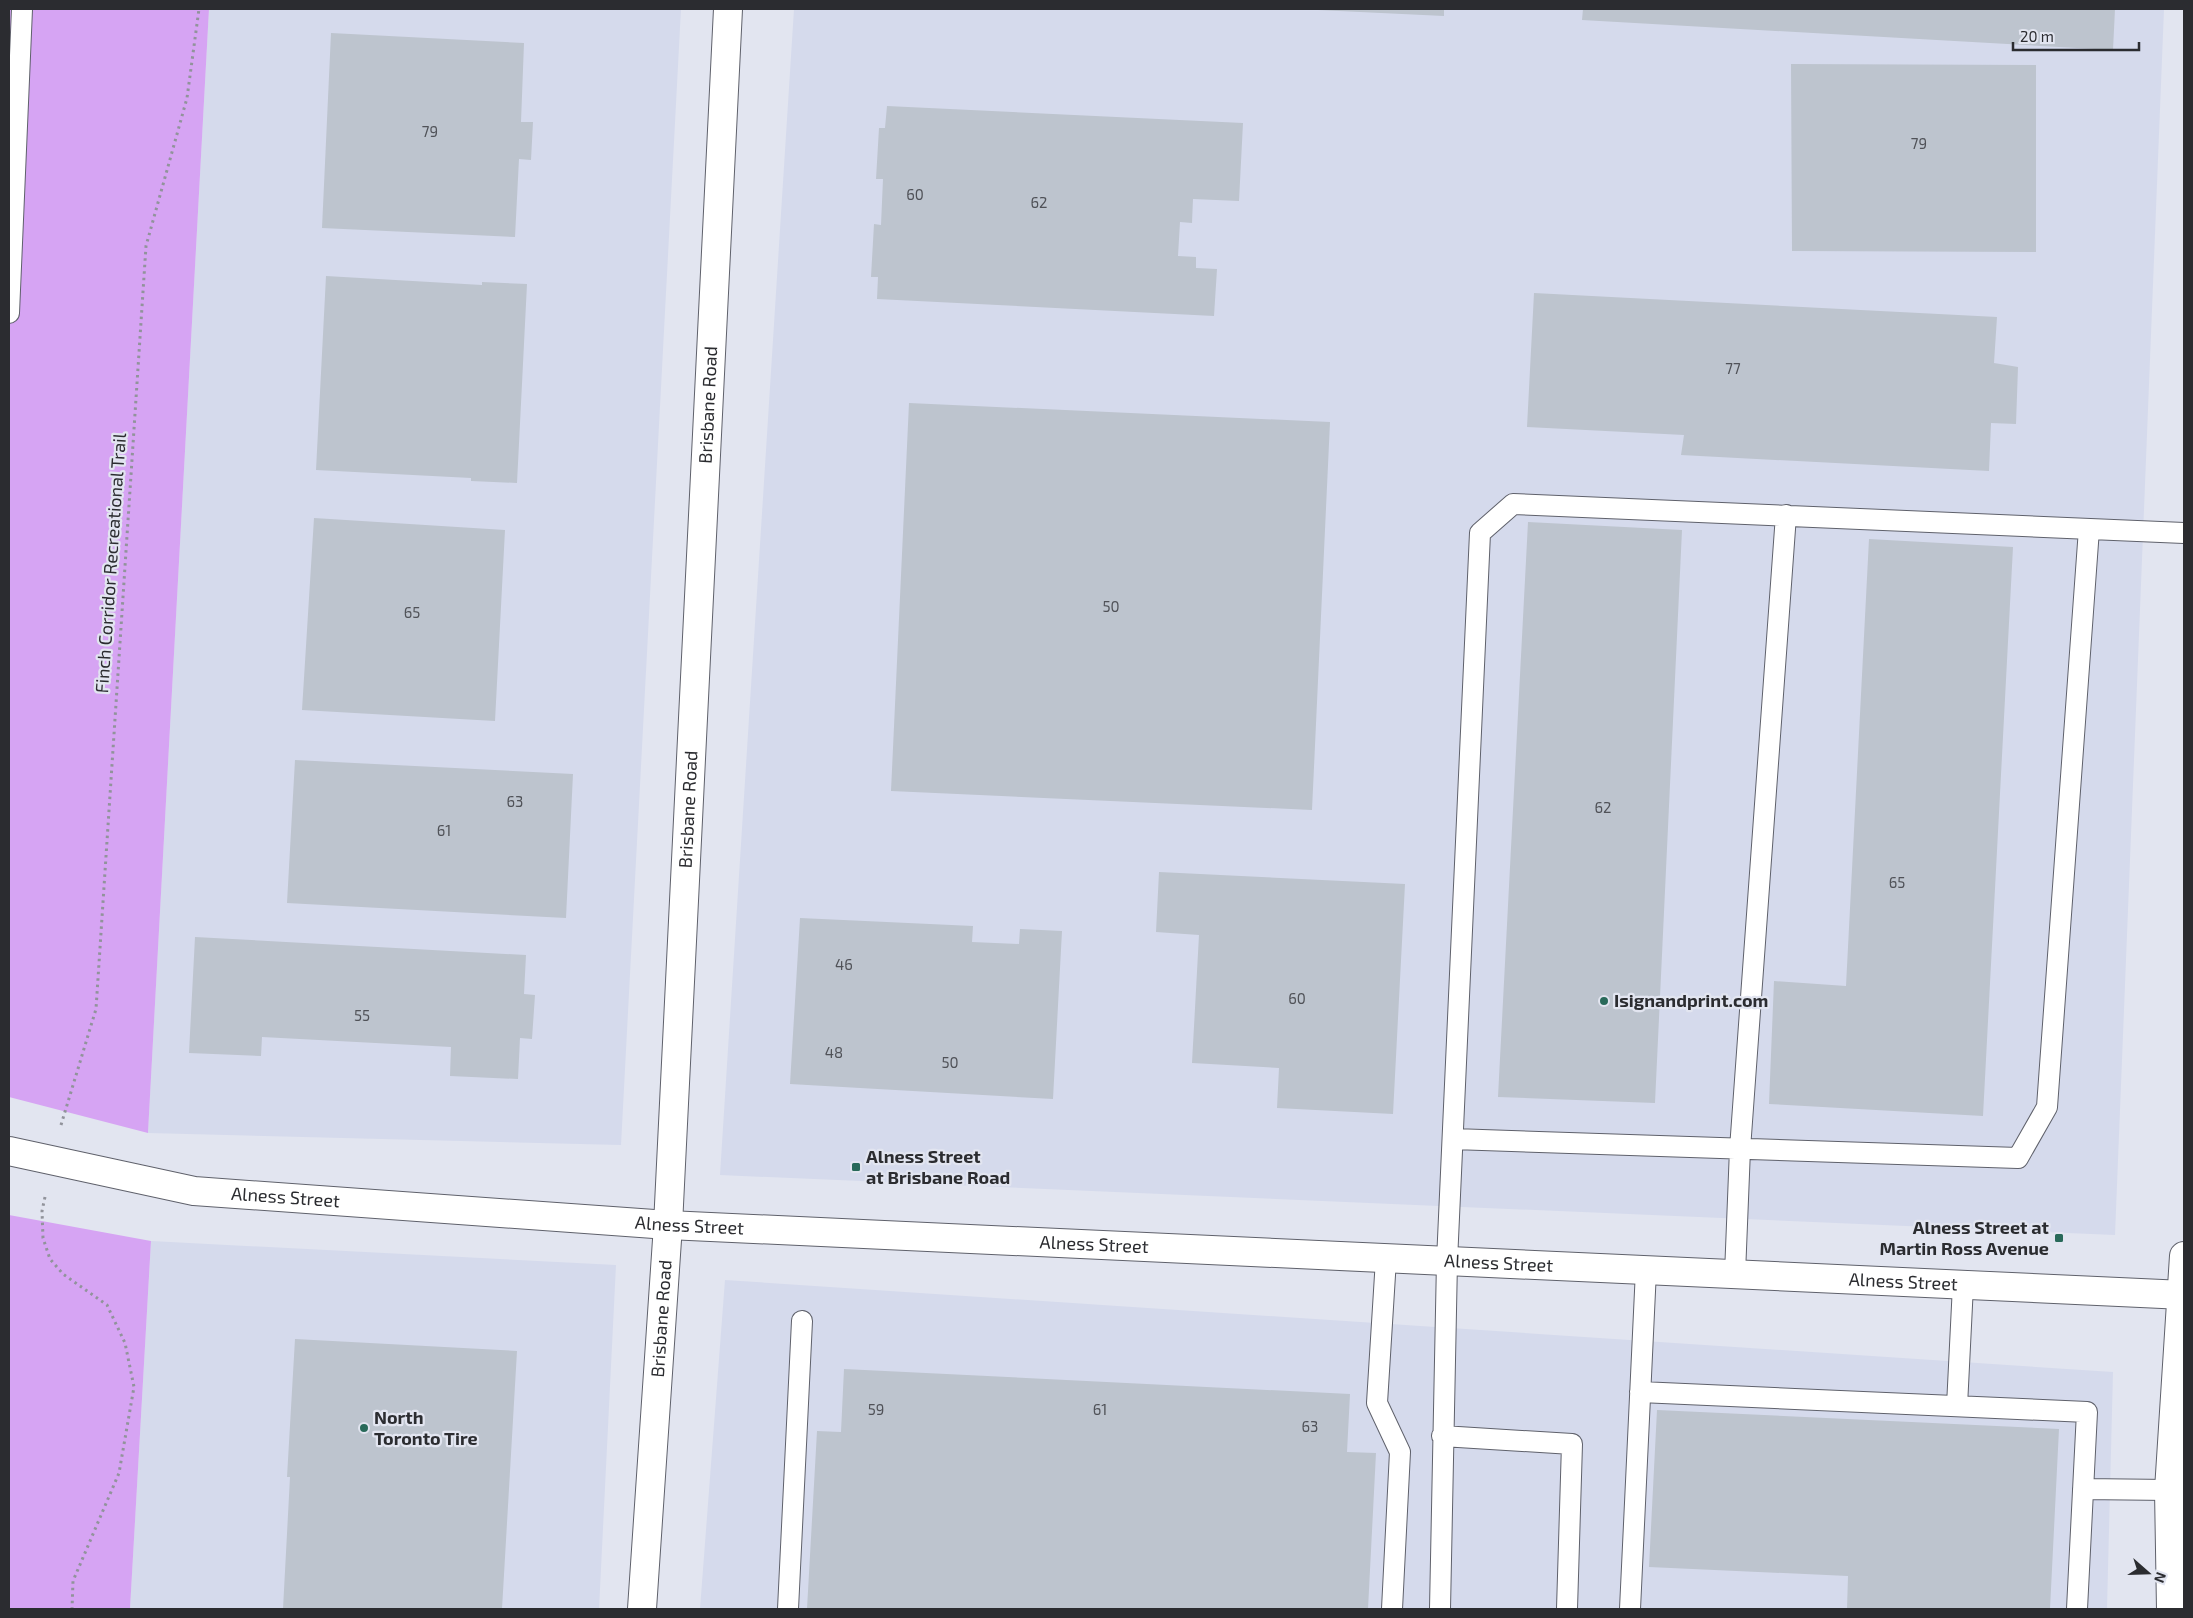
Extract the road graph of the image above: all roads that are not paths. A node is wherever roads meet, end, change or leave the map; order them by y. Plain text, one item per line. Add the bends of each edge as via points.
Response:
1 (22, 9) edge
2 (728, 9) edge
3 (9, 313) edge
4 (1786, 516) junction
5 (2089, 529) junction
6 (2184, 532) edge
7 (1452, 1139) junction
8 (1740, 1148) junction
9 (9, 1151) edge
10 (668, 1225) junction
11 (2184, 1256) edge
12 (1386, 1259) junction
13 (1447, 1261) junction
14 (1646, 1270) junction
15 (1735, 1274) junction
16 (1963, 1285) junction
17 (2183, 1295) edge
18 (802, 1320) dead end
19 (1640, 1392) junction
20 (1957, 1406) junction
21 (1442, 1436) junction
22 (2083, 1489) junction
23 (2169, 1490) junction
24 (642, 1609) edge
25 (788, 1609) edge
26 (1392, 1609) edge
27 (1440, 1609) edge
28 (1567, 1609) edge
29 (1630, 1609) edge
30 (2077, 1609) edge
31 (2172, 1609) edge

1 - 3 lane
2 - 10 street, Brisbane Road
4 - 5 lane
4 - 7 lane via 1513,504 1480,533
4 - 8 lane
5 - 6 lane
5 - 8 lane via 2047,1107 2042,1116 2018,1158
7 - 8 lane
7 - 13 lane
8 - 15 lane
9 - 10 street, Alness Street via 194,1192
10 - 12 street, Alness Street
10 - 24 street, Brisbane Road
11 - 17 street
12 - 13 street, Alness Street
12 - 26 lane via 1377,1403 1400,1452
13 - 14 street, Alness Street
13 - 21 lane
14 - 15 street, Alness Street
14 - 19 lane
15 - 16 street, Alness Street
16 - 17 street, Alness Street
16 - 20 lane
17 - 23 street
18 - 25 lane
19 - 20 lane
19 - 29 lane
20 - 22 lane via 2087,1412
21 - 27 lane
21 - 28 lane via 1572,1444
22 - 23 lane
22 - 30 lane
23 - 31 street

